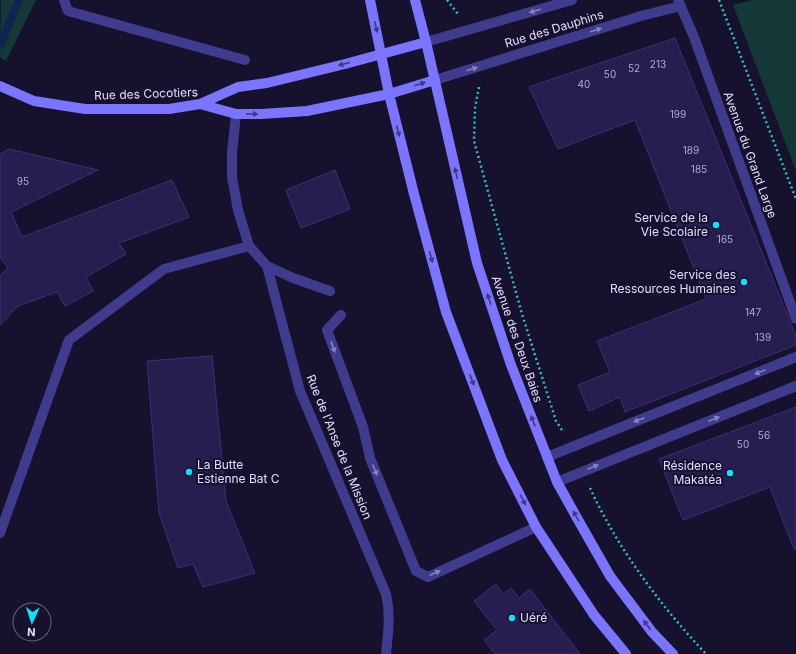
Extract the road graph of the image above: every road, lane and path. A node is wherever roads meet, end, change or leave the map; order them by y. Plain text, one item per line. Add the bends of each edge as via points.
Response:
1 (64, 0) edge
2 (370, 0) edge
3 (415, 0) edge
4 (446, 0) edge
5 (572, 0) edge
6 (719, 0) edge
7 (679, 3) edge
8 (466, 31) junction
9 (426, 42) junction
10 (382, 54) junction
11 (245, 60) dead end
12 (475, 68) junction
13 (435, 80) junction
14 (0, 86) edge
15 (389, 94) junction
16 (200, 104) junction
17 (236, 114) junction
18 (796, 198) edge
19 (249, 246) junction
20 (267, 266) junction
21 (330, 291) dead end
22 (341, 315) dead end
23 (796, 320) edge
24 (796, 357) edge
25 (796, 386) edge
26 (572, 447) junction
27 (547, 457) junction
28 (583, 472) junction
29 (557, 482) junction
30 (536, 527) junction
31 (0, 533) edge
32 (386, 654) edge
33 (626, 654) edge
34 (673, 654) edge
35 (706, 654) edge

1 - 11 street via 68,11
2 -> 10 main road
3 - 9 main road, Avenue des Deux Baies
4 - 8 path via 463,20
5 -> 8 street, Rue des Dauphins
6 - 18 path
12 -> 7 street, Rue des Dauphins
7 - 23 street, Avenue du Grand Large via 694,37
8 - 9 street, Rue des Dauphins
9 - 10 main road
9 - 13 main road, Avenue des Deux Baies
10 - 15 main road
10 -> 16 main road via 267,83 238,87
13 -> 12 street, Rue des Dauphins
12 - 26 path via 479,87 475,108 474,141 521,310 556,421
15 -> 13 main road, Rue des Cocotiers
27 -> 13 main road, Avenue des Deux Baies via 511,365 477,263
14 - 16 main road, Rue des Cocotiers via 34,101 85,109 169,109
17 -> 15 main road, Rue des Cocotiers via 307,111
15 -> 30 main road via 446,312 502,460
16 - 17 main road, Rue des Cocotiers
17 - 19 street, Rue de l'Anse de la Mission via 232,177 238,210
19 - 20 street, Rue de l'Anse de la Mission
19 - 31 street via 164,268 68,340
20 - 21 street
20 - 32 street, Rue de l'Anse de la Mission via 300,391 386,594 390,608 390,625
22 -> 30 street via 327,330 363,427 370,458 416,571 428,577
24 -> 26 street
28 -> 25 street
26 - 27 street
27 - 29 main road, Avenue des Deux Baies
28 - 29 street
28 - 35 path via 601,513 649,588
34 -> 29 main road, Avenue des Deux Baies via 652,632 610,576
30 - 33 main road via 594,615

